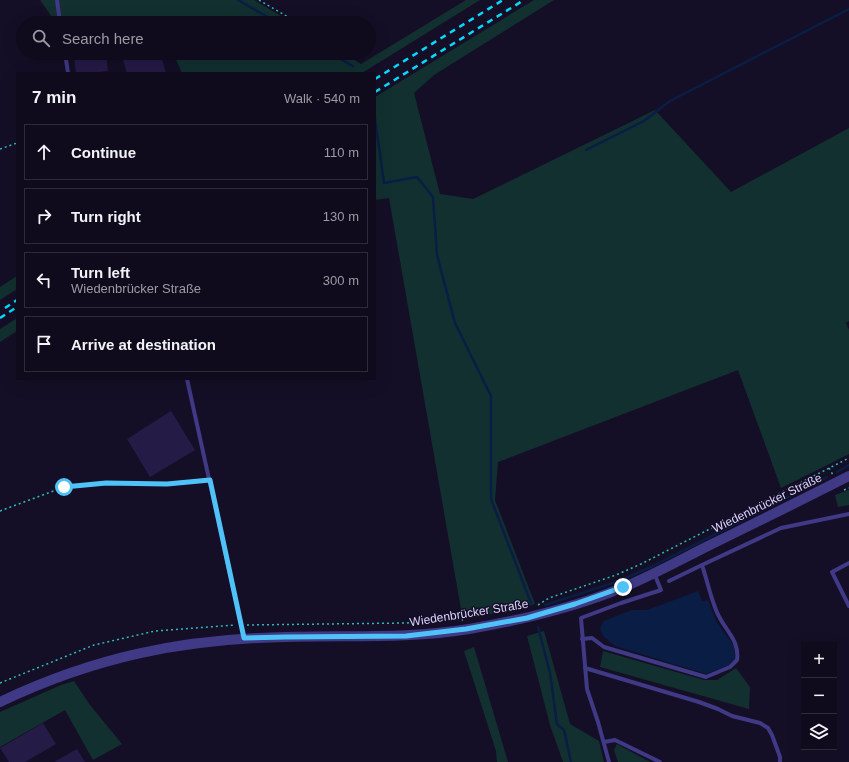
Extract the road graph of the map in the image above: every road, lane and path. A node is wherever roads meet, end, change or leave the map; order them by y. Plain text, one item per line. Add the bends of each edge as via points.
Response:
1 (57, 0) edge
2 (259, 0) edge
3 (59, 16) edge
4 (286, 16) edge
5 (66, 60) edge
6 (68, 72) edge
7 (16, 143) edge
8 (0, 149) edge
9 (187, 380) edge
10 (849, 458) edge
11 (849, 476) edge
12 (210, 480) junction
13 (0, 511) edge
14 (849, 514) edge
15 (849, 563) edge
16 (702, 565) junction
17 (654, 573) junction
18 (669, 581) dead end
19 (538, 605) dead end
20 (849, 606) edge
21 (465, 620) dead end
22 (241, 625) junction
23 (244, 638) junction
24 (582, 638) junction
25 (585, 668) junction
26 (0, 683) edge
27 (0, 702) edge
28 (604, 742) junction
29 (610, 762) edge
30 (660, 762) edge
31 (780, 762) edge

1 - 3 lane
2 - 4 path
5 - 6 lane
7 - 8 path
9 - 12 lane
10 - 19 path via 640,564 549,598
11 - 17 street, Wiedenbrücker Straße
12 - 13 path via 64,487
12 - 22 lane
14 - 16 lane via 781,528
15 - 20 lane via 832,572
16 - 18 lane
16 - 24 lane via 716,610 737,645 737,660 730,667 706,677 604,647 592,638
17 - 23 street, Wiedenbrücker Straße via 575,604 527,618 466,629 406,636
17 - 24 lane via 661,590 581,618
21 - 22 path
22 - 23 lane
22 - 26 path via 155,631 94,645
23 - 27 street, Wiedenbrücker Straße via 180,645 105,661 59,676
24 - 25 lane
25 - 28 lane via 587,689
25 - 31 lane via 760,723 768,728 772,735
28 - 29 lane
28 - 30 lane via 615,740

